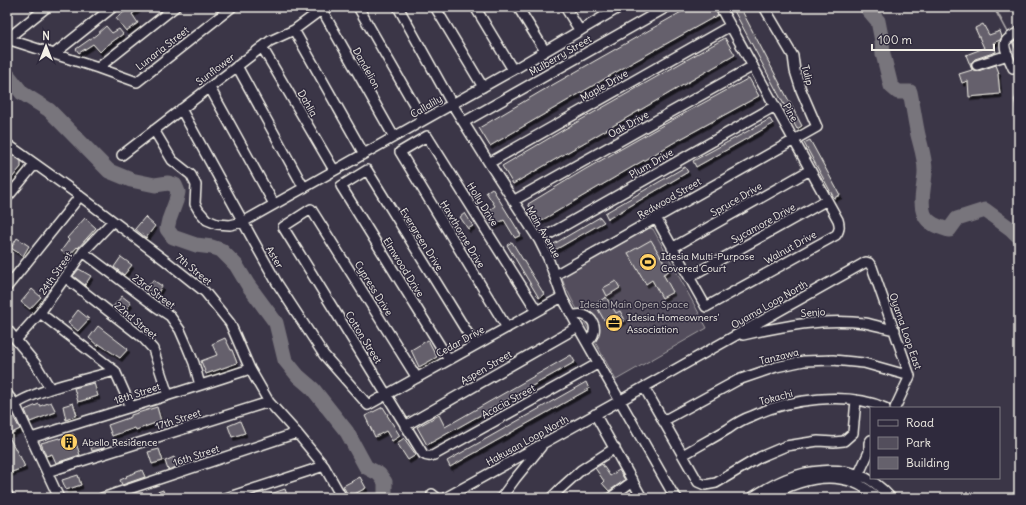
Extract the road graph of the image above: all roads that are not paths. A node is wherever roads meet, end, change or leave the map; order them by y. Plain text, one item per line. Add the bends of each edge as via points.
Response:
1 (47, 7) edge
2 (113, 7) edge
3 (175, 7) edge
4 (232, 7) edge
5 (358, 7) edge
6 (398, 7) edge
7 (435, 7) edge
8 (475, 7) edge
9 (518, 7) edge
10 (565, 7) edge
11 (667, 7) edge
12 (720, 7) edge
13 (764, 7) edge
14 (324, 8) edge
15 (617, 8) edge
16 (730, 26) junction
17 (294, 30) junction
18 (580, 31) junction
19 (1013, 36) edge
20 (7, 39) edge
21 (262, 47) junction
22 (545, 51) junction
23 (54, 54) junction
24 (1008, 55) junction
25 (977, 65) dead end
26 (237, 66) junction
27 (753, 66) junction
28 (98, 68) junction
29 (1013, 68) dead end
30 (513, 70) junction
31 (483, 86) junction
32 (210, 88) junction
33 (452, 104) junction
34 (775, 106) junction
35 (181, 109) junction
36 (423, 120) junction
37 (464, 122) junction
38 (154, 130) junction
39 (394, 137) junction
40 (794, 140) junction
41 (7, 144) edge
42 (400, 152) joint
43 (364, 154) junction
44 (122, 155) dead end
45 (489, 163) junction
46 (35, 164) junction
47 (334, 170) junction
48 (810, 170) junction
49 (341, 186) joint
50 (304, 188) junction
51 (80, 196) junction
52 (7, 198) edge
53 (827, 200) junction
54 (513, 201) junction
55 (274, 204) junction
56 (656, 218) junction
57 (113, 221) junction
58 (243, 222) junction
59 (283, 227) joint
60 (840, 228) joint
61 (538, 240) junction
62 (672, 248) junction
63 (83, 252) junction
64 (866, 262) joint
65 (555, 275) junction
66 (689, 277) junction
67 (66, 278) junction
68 (7, 287) edge
69 (562, 297) junction
70 (537, 311) junction
71 (40, 313) junction
72 (572, 316) junction
73 (578, 327) junction
74 (507, 328) junction
75 (7, 329) edge
76 (895, 330) junction
77 (734, 337) junction
78 (16, 340) junction
79 (587, 342) junction
80 (475, 345) junction
81 (449, 360) junction
82 (598, 362) junction
83 (250, 369) junction
84 (115, 371) junction
85 (910, 376) junction
86 (417, 378) junction
87 (200, 386) junction
88 (644, 387) junction
89 (50, 388) junction
90 (7, 394) edge
91 (168, 395) junction
92 (386, 395) junction
93 (856, 400) junction
94 (620, 401) junction
95 (269, 402) junction
96 (368, 405) joint
97 (11, 406) edge
98 (131, 406) junction
99 (883, 407) edge
100 (895, 407) edge
101 (596, 414) junction
102 (663, 421) junction
103 (406, 426) junction
104 (297, 433) junction
105 (32, 438) junction
106 (545, 443) junction
107 (615, 448) junction
108 (870, 451) edge
109 (683, 455) junction
110 (428, 456) joint
111 (324, 466) junction
112 (47, 472) junction
113 (857, 479) junction
114 (633, 481) junction
115 (7, 494) edge
116 (674, 497) edge
117 (9, 498) edge
118 (59, 498) edge
119 (102, 498) edge
120 (226, 498) edge
121 (342, 498) edge
122 (445, 498) edge
123 (501, 498) edge
124 (551, 498) edge
125 (610, 498) edge
126 (642, 498) edge
127 (751, 498) edge
128 (766, 498) edge
129 (878, 498) edge
130 (892, 498) edge

1 - 20 street
2 - 23 street
3 - 28 street
4 - 28 street, Lunaria Street via 137,82
5 - 36 street
6 - 33 street, Main Avenue
7 - 31 street
8 - 30 street
9 - 22 street
10 - 18 street
11 - 37 street, Mulberry Street
12 - 16 street, Pine
13 - 40 street, Tulip via 793,56 800,90 817,127
14 - 17 street, Sunflower
14 - 39 street, Dandelion
15 - 18 street, Callalily
16 - 27 street, Pine
16 - 45 street, Maple Drive
17 - 21 street, Sunflower
17 - 43 street
18 - 22 street, Callalily
19 - 24 street via 1004,43
20 - 23 street, Lunaria Street
21 - 26 street, Sunflower
21 - 47 street, Dahlia
22 - 30 street, Callalily
23 - 28 street, Lunaria Street
24 - 25 street
24 - 29 street
26 - 32 street, Sunflower
26 - 50 street
27 - 34 street, Pine
27 - 54 street, Oak Drive
30 - 31 street, Callalily
31 - 33 street, Callalily
32 - 35 street, Sunflower
32 - 55 street
33 - 36 street, Callalily
33 - 37 street, Main Avenue
34 - 40 street, Pine
34 - 61 street, Plum Drive
35 - 38 street, Sunflower
35 - 58 street, Aster
36 - 39 street, Callalily
37 - 45 street, Main Avenue
38 - 44 street, Sunflower
38 - 58 street via 172,160 191,175 196,185 195,204 207,220 230,225
39 - 43 street, Callalily
40 - 48 street, Pine
40 - 56 street, Redwood Street
41 - 46 street, 7th Street
42 - 70 street, Holly Drive via 427,136
42 - 74 street, Hawthorne Drive
43 - 47 street, Callalily
45 - 54 street, Main Avenue
46 - 51 street, 7th Street
46 - 52 street
47 - 50 street, Callalily
48 - 53 street, Pine
48 - 62 street, Spruce Drive
49 - 80 street, Evergreen Drive via 367,170
49 - 81 street, Elmwood Drive
50 - 55 street, Callalily
51 - 57 street, 7th Street
51 - 68 street
53 - 60 street, Pine
53 - 66 street, Sycamore Drive
54 - 61 street, Main Avenue
55 - 58 street, Callalily
56 - 62 street
56 - 65 street, Redwood Street
57 - 63 street, 24th Street
57 - 83 street, 7th Street via 205,292 230,323
58 - 96 street, Aster via 277,283 324,355
59 - 86 street, Cypress Drive via 311,210
59 - 92 street, Cotton Street
60 - 66 street, Walnut Drive via 836,235 706,306
61 - 65 street, Main Avenue
62 - 66 street
63 - 67 street, 24th Street
63 - 87 street, 23rd Street via 170,316 185,341
64 - 76 street, Oyama Loop East via 872,267
64 - 77 street, Oyama Loop North
65 - 69 street, Main Avenue
67 - 71 street, 24th Street
67 - 91 street, 22nd Street via 143,338 153,349
69 - 70 street, Cedar Drive
69 - 72 street, Main Avenue
70 - 74 street, Cedar Drive
71 - 78 street, 24th Street
71 - 84 street
72 - 73 street, Main Avenue
72 - 79 street via 585,315 594,324 593,336
73 - 79 street, Main Avenue
73 - 103 street, Aspen Street
74 - 80 street, Cedar Drive
75 - 78 street
76 - 77 street, Senjo via 830,321 799,324
76 - 85 street, Oyama Loop East
77 - 88 street, Oyama Loop North
78 - 89 street via 35,363
79 - 82 street, Main Avenue
80 - 81 street, Cedar Drive
81 - 86 street, Cedar Drive
82 - 94 street, Main Avenue
82 - 110 street, Acacia Street via 434,455
83 - 87 street, 18th Street
83 - 95 street, 7th Street
84 - 89 street
84 - 98 street
85 - 100 street, Oyama Loop East
85 - 102 street, Tanzawa via 864,363 804,361 738,380
86 - 92 street, Cedar Drive
87 - 91 street, 18th Street
88 - 94 street, Oyama Loop North
88 - 102 street
89 - 97 street
90 - 97 street
91 - 98 street, 18th Street
92 - 96 street, Cedar Drive
92 - 103 street, Cotton Street
93 - 99 street, Tokachi
93 - 109 street, Tokachi via 832,398 772,408 750,416
93 - 109 street via 853,433 844,440 786,446 760,457 716,483 705,485 698,482
94 - 101 street, Hakusan Loop North
94 - 116 street, Main Avenue
95 - 104 street, 7th Street
95 - 112 street, 17th Street
97 - 105 street
98 - 105 street, 18th Street
101 - 106 street, Hakusan Loop North
101 - 107 street
102 - 109 street
103 - 110 street, Cotton Street via 423,454
104 - 111 street, 7th Street
104 - 119 street, 16th Street
105 - 112 street
106 - 122 street, Hakusan Loop North
106 - 123 street
107 - 114 street
107 - 124 street via 581,470
108 - 113 street
111 - 120 street
111 - 121 street, 7th Street
112 - 118 street
113 - 127 street via 841,471 827,470 800,474
113 - 128 street via 800,482
113 - 129 street
113 - 130 street via 870,481
114 - 125 street
114 - 126 street
115 - 117 street

